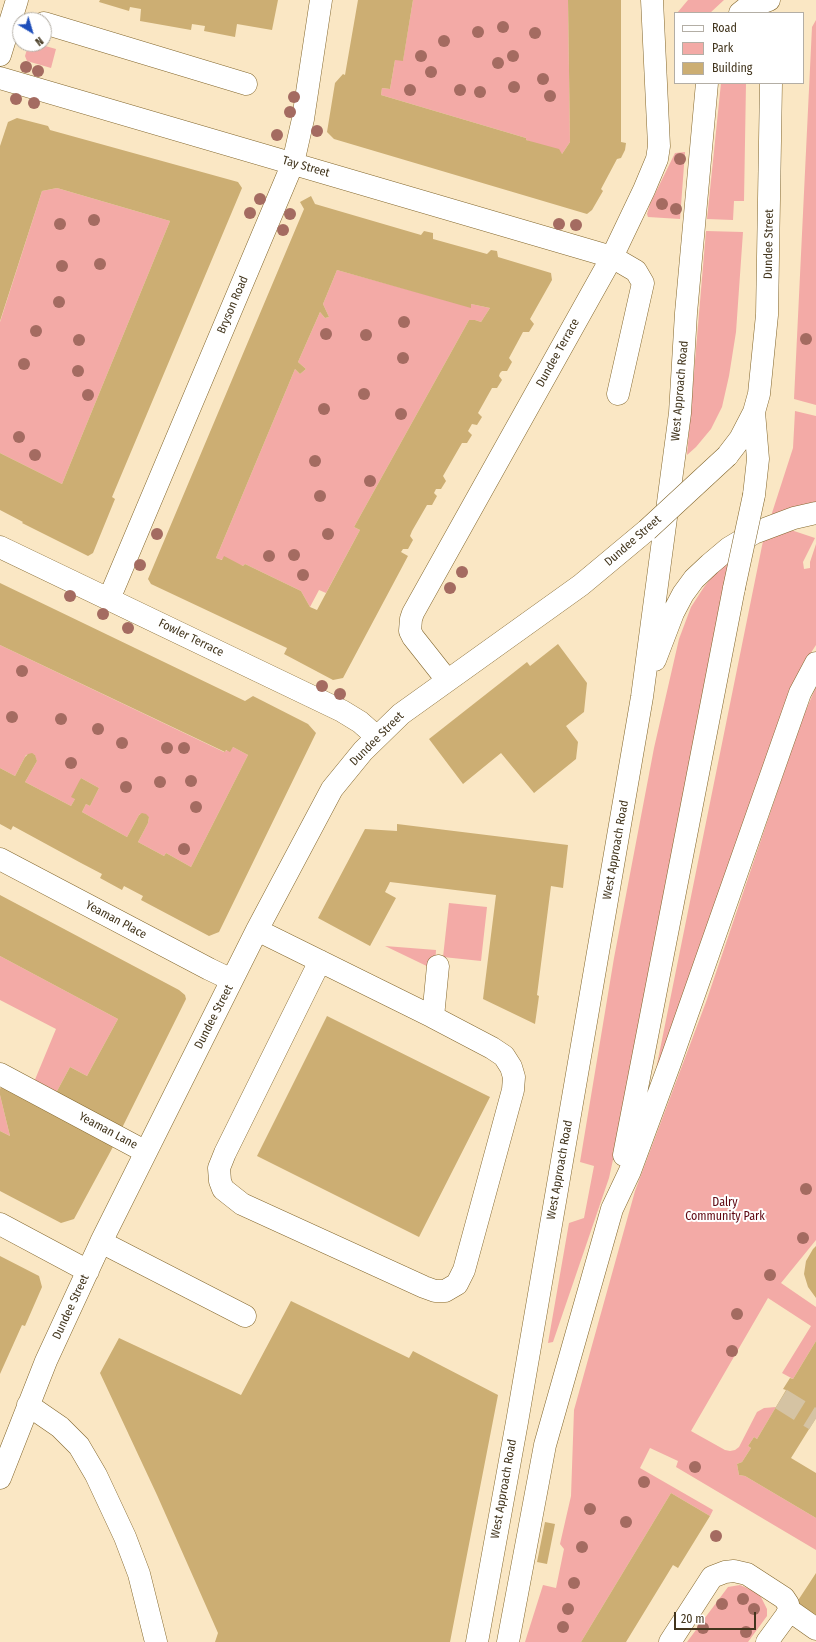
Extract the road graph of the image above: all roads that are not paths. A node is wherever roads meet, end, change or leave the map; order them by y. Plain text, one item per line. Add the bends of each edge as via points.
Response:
1 (321, 0) edge
2 (652, 0) edge
3 (769, 0) edge
4 (772, 0) edge
5 (15, 7) edge
6 (742, 12) edge
7 (772, 12) edge
8 (52, 25) edge
9 (0, 55) edge
10 (0, 78) edge
11 (246, 84) dead end
12 (707, 84) edge
13 (771, 84) edge
14 (293, 163) junction
15 (612, 257) junction
16 (618, 394) dead end
17 (754, 412) junction
18 (816, 513) edge
19 (0, 547) edge
20 (109, 599) junction
21 (816, 663) edge
22 (447, 680) junction
23 (642, 697) junction
24 (377, 737) junction
25 (0, 859) edge
26 (257, 930) junction
27 (320, 961) junction
28 (438, 966) dead end
29 (232, 980) junction
30 (433, 1017) junction
31 (0, 1074) edge
32 (146, 1152) junction
33 (612, 1209) junction
34 (0, 1224) edge
35 (101, 1242) junction
36 (88, 1271) junction
37 (244, 1316) dead end
38 (28, 1405) junction
39 (0, 1478) edge
40 (789, 1610) junction
41 (816, 1629) edge
42 (156, 1642) edge
43 (477, 1642) edge
44 (508, 1642) edge
45 (670, 1642) edge
46 (767, 1642) edge

1 - 14 street, Bryson Road via 303,119
2 - 15 street, Dundee Terrace via 659,146 657,159
3 - 6 street
4 - 7 street
5 - 9 street
8 - 11 street
10 - 14 street, Tay Street
12 - 23 street, West Approach Road via 680,413
13 - 17 street, Dundee Street via 767,315 759,394
14 - 15 street, Tay Street
14 - 20 street, Bryson Road
15 - 16 street, Tay Street via 636,271 643,283
15 - 22 street, Dundee Terrace via 413,613 410,625 412,637
17 - 22 street, Dundee Street, bridge via 740,439 727,456 646,530 581,585
17 - 33 street, bridge via 758,460 754,495
18 - 23 street, West Approach Road via 754,533 729,548 694,579 673,613
19 - 20 street, Fowler Terrace
20 - 24 street, Fowler Terrace via 342,711
21 - 33 street via 800,693 670,1064 630,1171
22 - 24 street, Dundee Street via 401,714
23 - 43 street, West Approach Road
24 - 26 street, Dundee Street via 332,789
25 - 29 street, Yeaman Place
26 - 27 street
26 - 29 street, Dundee Street
27 - 30 street
27 - 30 street via 225,1153 219,1168 220,1181 223,1188 242,1204 435,1291 445,1290 457,1284 464,1270 513,1090 514,1077 504,1056
28 - 30 street
29 - 32 street, Dundee Street
31 - 32 street, Yeaman Lane
32 - 35 street, Dundee Street
33 - 44 street via 545,1445
34 - 36 street
35 - 36 street, Dundee Street
35 - 37 street
36 - 38 street, Dundee Street
38 - 39 street, Dundee Street
38 - 42 street via 60,1427 79,1446 96,1475 139,1574
40 - 41 street
40 - 45 street via 784,1598 747,1574 725,1572 712,1577
40 - 46 street

